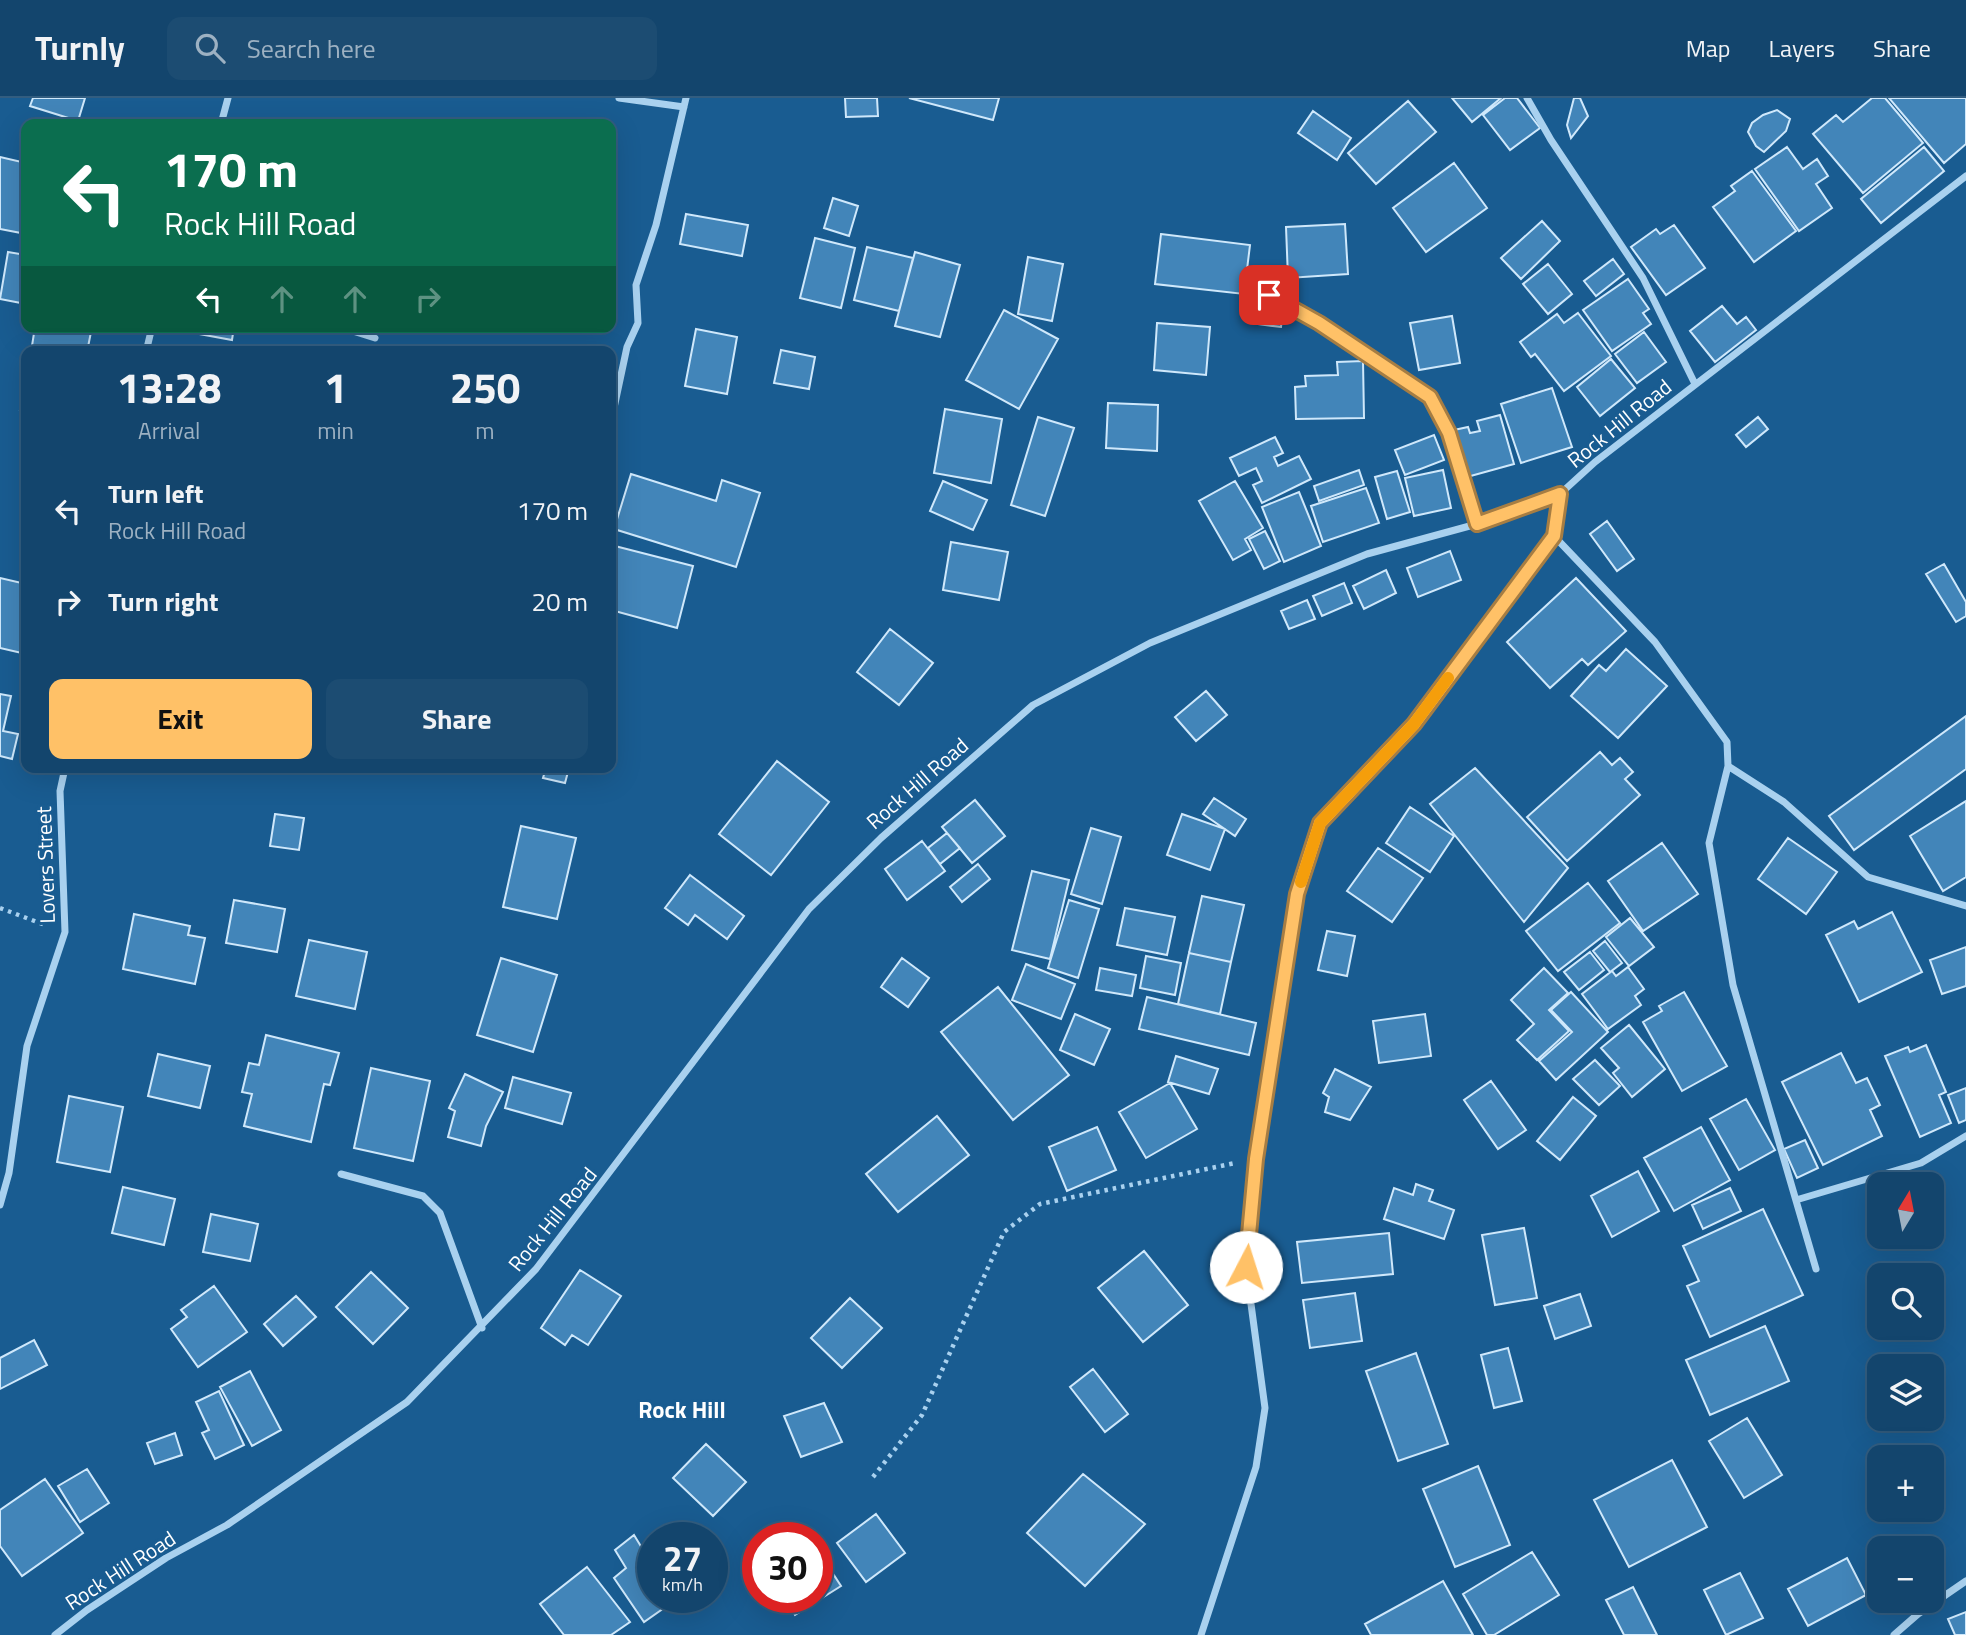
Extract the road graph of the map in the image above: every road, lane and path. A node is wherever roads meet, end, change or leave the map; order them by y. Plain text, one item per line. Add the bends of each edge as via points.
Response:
1 (228, 98) edge
2 (619, 98) edge
3 (686, 98) edge
4 (1527, 98) edge
5 (684, 107) junction
6 (222, 119) edge
7 (1966, 176) edge
8 (1269, 295) dead end
9 (359, 333) edge
10 (375, 338) dead end
11 (1695, 384) junction
12 (616, 399) edge
13 (1560, 494) junction
14 (1477, 524) junction
15 (1554, 536) junction
16 (1728, 766) junction
17 (64, 773) edge
18 (1966, 906) edge
19 (0, 908) edge
20 (65, 932) junction
21 (1966, 1136) edge
22 (1256, 1159) junction
23 (341, 1174) dead end
24 (1796, 1200) junction
25 (0, 1205) edge
26 (1816, 1269) dead end
27 (482, 1328) junction
28 (873, 1477) dead end
29 (1966, 1581) edge
30 (55, 1635) edge
31 (1201, 1635) edge
32 (1894, 1635) edge

1 - 6 street
2 - 5 street
3 - 5 street
4 - 11 street via 1643,278
5 - 12 street via 656,225 636,285 638,323 627,347
7 - 11 street, Rock Hill Road
8 - 14 street via 1430,397 1449,433
9 - 10 street
11 - 13 street, Rock Hill Road
13 - 14 street, Rock Hill Road
13 - 15 street
14 - 27 street, Rock Hill Road via 1342,564 1150,643 1033,705 881,838 809,909 603,1185
15 - 16 street via 1655,642 1727,742
15 - 22 street via 1414,724 1320,823 1297,894
16 - 18 street via 1784,802 1868,877
16 - 24 street via 1709,843 1732,985
17 - 20 street, Lovers Street via 60,791
19 - 20 path
20 - 25 street, Lovers Street via 27,1046 9,1173
21 - 24 street via 1921,1163
22 - 28 path via 1040,1204 1004,1232 922,1415
22 - 31 street via 1246,1267 1265,1408 1256,1466
23 - 27 street via 423,1196 440,1213
24 - 26 street
27 - 30 street, Rock Hill Road via 407,1402
29 - 32 street

